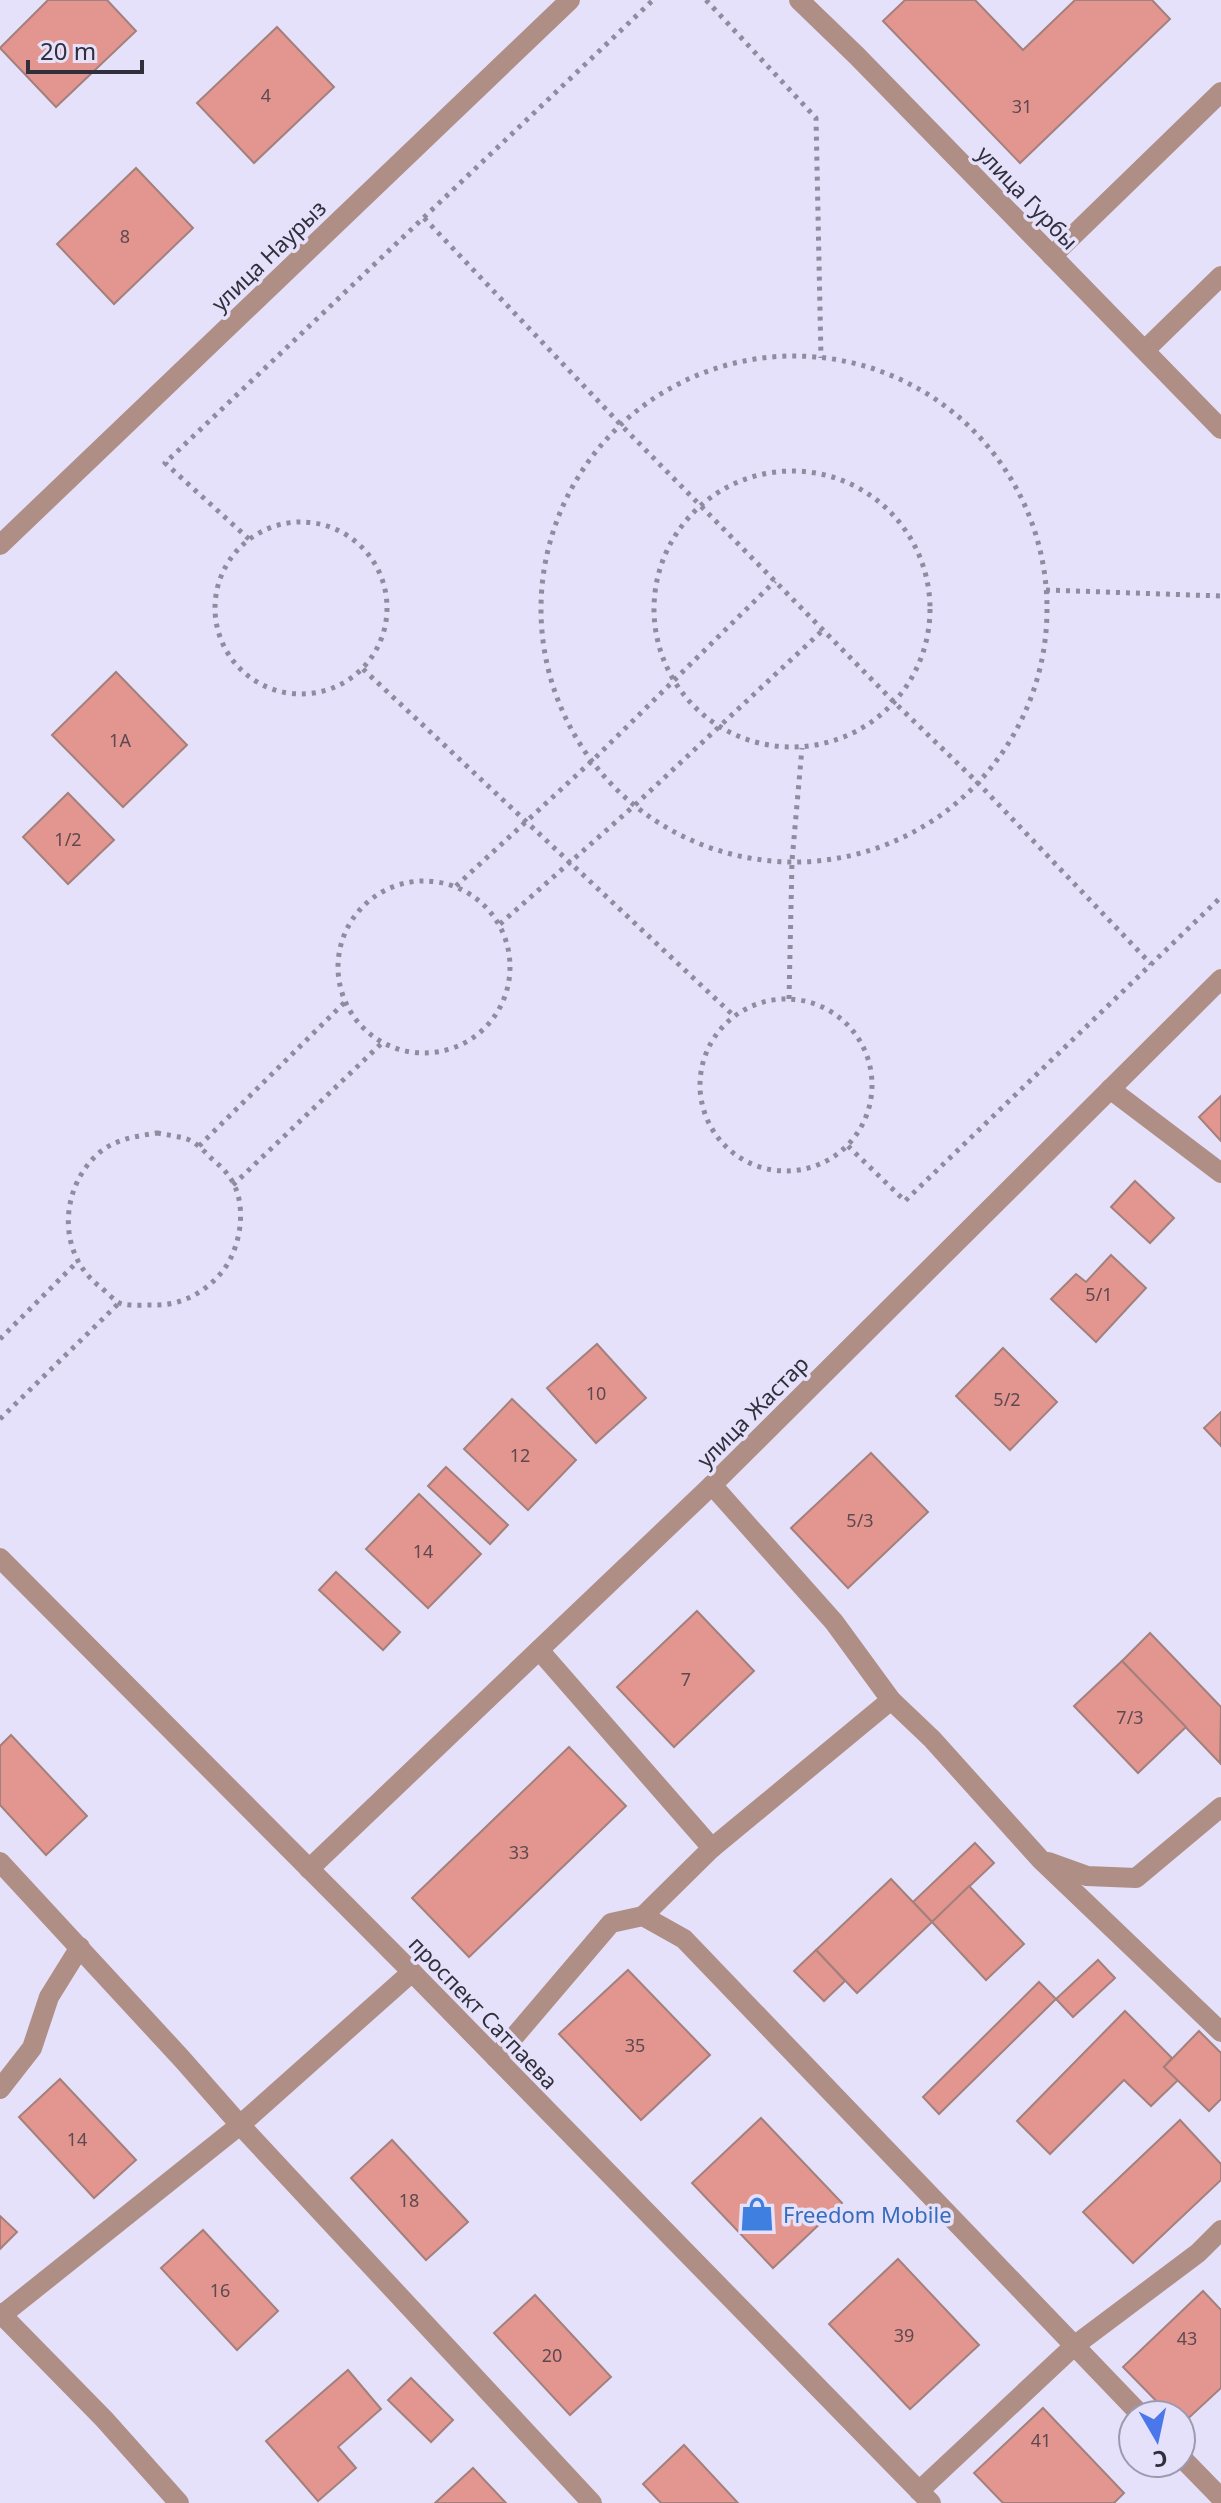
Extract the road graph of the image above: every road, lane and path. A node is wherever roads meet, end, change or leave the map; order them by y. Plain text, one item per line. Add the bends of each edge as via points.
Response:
1 (570, 0) edge
2 (653, 0) edge
3 (706, 0) edge
4 (799, 0) edge
5 (1221, 92) edge
6 (424, 218) junction
7 (1052, 256) junction
8 (1221, 276) edge
9 (1145, 350) junction
10 (821, 358) junction
11 (621, 425) junction
12 (1221, 429) edge
13 (702, 506) junction
14 (249, 539) junction
15 (0, 545) edge
16 (775, 581) junction
17 (1046, 590) junction
18 (1221, 596) edge
19 (823, 630) junction
20 (363, 669) junction
21 (674, 680) junction
22 (894, 702) junction
23 (719, 727) junction
24 (802, 748) junction
25 (593, 760) junction
26 (978, 783) junction
27 (635, 805) junction
28 (527, 822) junction
29 (792, 861) junction
30 (570, 862) junction
31 (456, 886) junction
32 (1221, 897) edge
33 (500, 924) junction
34 (1151, 964) junction
35 (1221, 979) edge
36 (789, 999) junction
37 (345, 1002) junction
38 (734, 1016) junction
39 (382, 1043) junction
40 (1110, 1089) junction
41 (199, 1146) junction
42 (848, 1146) junction
43 (1221, 1173) edge
44 (233, 1185) junction
45 (78, 1261) junction
46 (118, 1304) junction
47 (0, 1339) edge
48 (0, 1419) edge
49 (712, 1485) junction
50 (0, 1558) edge
51 (539, 1650) junction
52 (891, 1700) junction
53 (1221, 1807) edge
54 (712, 1848) junction
55 (1041, 1860) junction
56 (0, 1862) edge
57 (309, 1869) junction
58 (643, 1916) junction
59 (80, 1947) junction
60 (412, 1972) junction
61 (1221, 2032) edge
62 (496, 2058) junction
63 (0, 2089) edge
64 (240, 2125) junction
65 (1221, 2230) edge
66 (1, 2314) edge
67 (1074, 2346) junction
68 (1125, 2399) edge
69 (1197, 2473) edge
70 (925, 2497) edge
71 (1221, 2498) edge
72 (179, 2503) edge
73 (592, 2503) edge

1 - 15 street, улица Наурыз
2 - 6 path
3 - 10 path via 816,118
4 - 7 street, улица Гурбы
5 - 7 street
6 - 11 path
6 - 14 path via 165,463
7 - 9 street, улица Гурбы
8 - 9 street
9 - 12 street, улица Гурбы
10 - 11 path via 798,353 717,366 640,405
10 - 17 path via 879,368 951,407 1007,467 1041,542
11 - 13 path
11 - 25 path via 581,467 546,546 539,631 561,714
13 - 16 path
13 - 21 path via 683,523 661,563 653,608 660,653
13 - 22 path via 717,492 759,474 805,471 850,483 888,508 915,545 930,588 929,634 914,677
14 - 20 path via 275,525 304,521 333,528 358,543 377,565 387,591 387,619 379,646
14 - 20 path via 229,560 217,587 214,616 237,667 259,684 285,694 313,694 340,686
16 - 19 path
16 - 21 path
17 - 18 path
17 - 26 path via 1050,623 1032,704 989,774
19 - 22 path
19 - 23 path
20 - 28 path
21 - 23 path via 681,694
21 - 25 path
22 - 24 path via 847,737
22 - 26 path
23 - 24 path via 756,743
23 - 27 path
24 - 29 path
25 - 27 path via 609,785
25 - 28 path
26 - 29 path via 927,827 846,858
26 - 34 path
27 - 29 path via 679,836 760,862
27 - 30 path
28 - 30 path
28 - 31 path
29 - 36 path
30 - 33 path
30 - 38 path
31 - 33 path via 481,901
31 - 37 path via 427,881 398,885 372,898 352,919 340,946 338,975
32 - 34 path
33 - 39 path via 510,951 510,979 503,1006 486,1028 464,1044 437,1053 409,1052
34 - 42 path via 905,1201
35 - 40 street, улица Жастар
36 - 38 path via 760,1002
36 - 42 path via 818,1004 844,1019 862,1042 872,1069 873,1097
37 - 39 path via 360,1026
37 - 41 path
38 - 42 path via 714,1037 702,1064 700,1093 707,1120 722,1144 744,1161 771,1170 799,1171 826,1162
39 - 44 path
40 - 43 street
40 - 49 street, улица Жастар
41 - 44 path
41 - 45 path via 157,1133 128,1137 102,1150 81,1171 70,1199 68,1228
44 - 46 path via 240,1231 232,1258 216,1281 193,1297 166,1306
45 - 46 path
45 - 47 path
46 - 48 path
49 - 51 street, улица Жастар
49 - 52 street via 834,1622
50 - 57 street, проспект Сатпаева
51 - 54 street
51 - 57 street, улица Жастар
52 - 54 street
52 - 55 street
53 - 55 street via 1136,1878 1087,1876
54 - 58 street
55 - 61 street
56 - 59 street
57 - 60 street, проспект Сатпаева
58 - 62 street via 611,1923
58 - 67 street via 684,1939
59 - 63 street via 49,1997 32,2048
59 - 64 street
60 - 62 street, проспект Сатпаева
60 - 64 street
62 - 70 street, проспект Сатпаева
64 - 66 street
64 - 73 street
65 - 67 street
66 - 72 street
67 - 68 street
67 - 70 street
69 - 71 street

